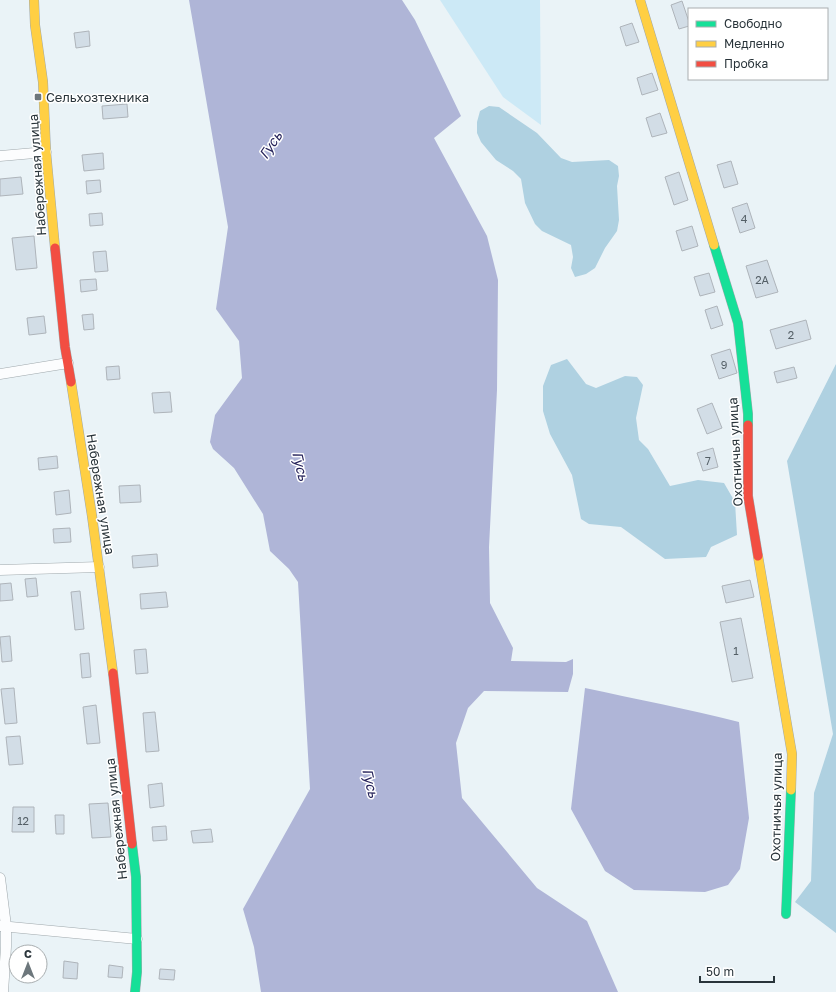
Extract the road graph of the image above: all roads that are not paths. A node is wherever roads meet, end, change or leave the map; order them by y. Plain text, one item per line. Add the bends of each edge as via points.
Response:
1 (34, 0) edge
2 (640, 0) edge
3 (46, 152) junction
4 (0, 156) edge
5 (68, 363) junction
6 (0, 374) edge
7 (99, 567) junction
8 (0, 570) edge
9 (0, 878) edge
10 (786, 914) dead end
11 (3, 926) edge
12 (137, 939) junction
13 (3, 992) edge
14 (135, 992) edge

1 - 3 street, Набережная улица via 43,82
2 - 10 street, Охотничья улица via 738,323 748,414 748,496 792,754
3 - 4 street
3 - 5 street, Набережная улица
5 - 6 street
5 - 7 street, Набережная улица
7 - 8 street
7 - 12 street, Набережная улица via 136,877
9 - 11 street
11 - 12 street
11 - 13 street via 6,946
12 - 14 street, Набережная улица

